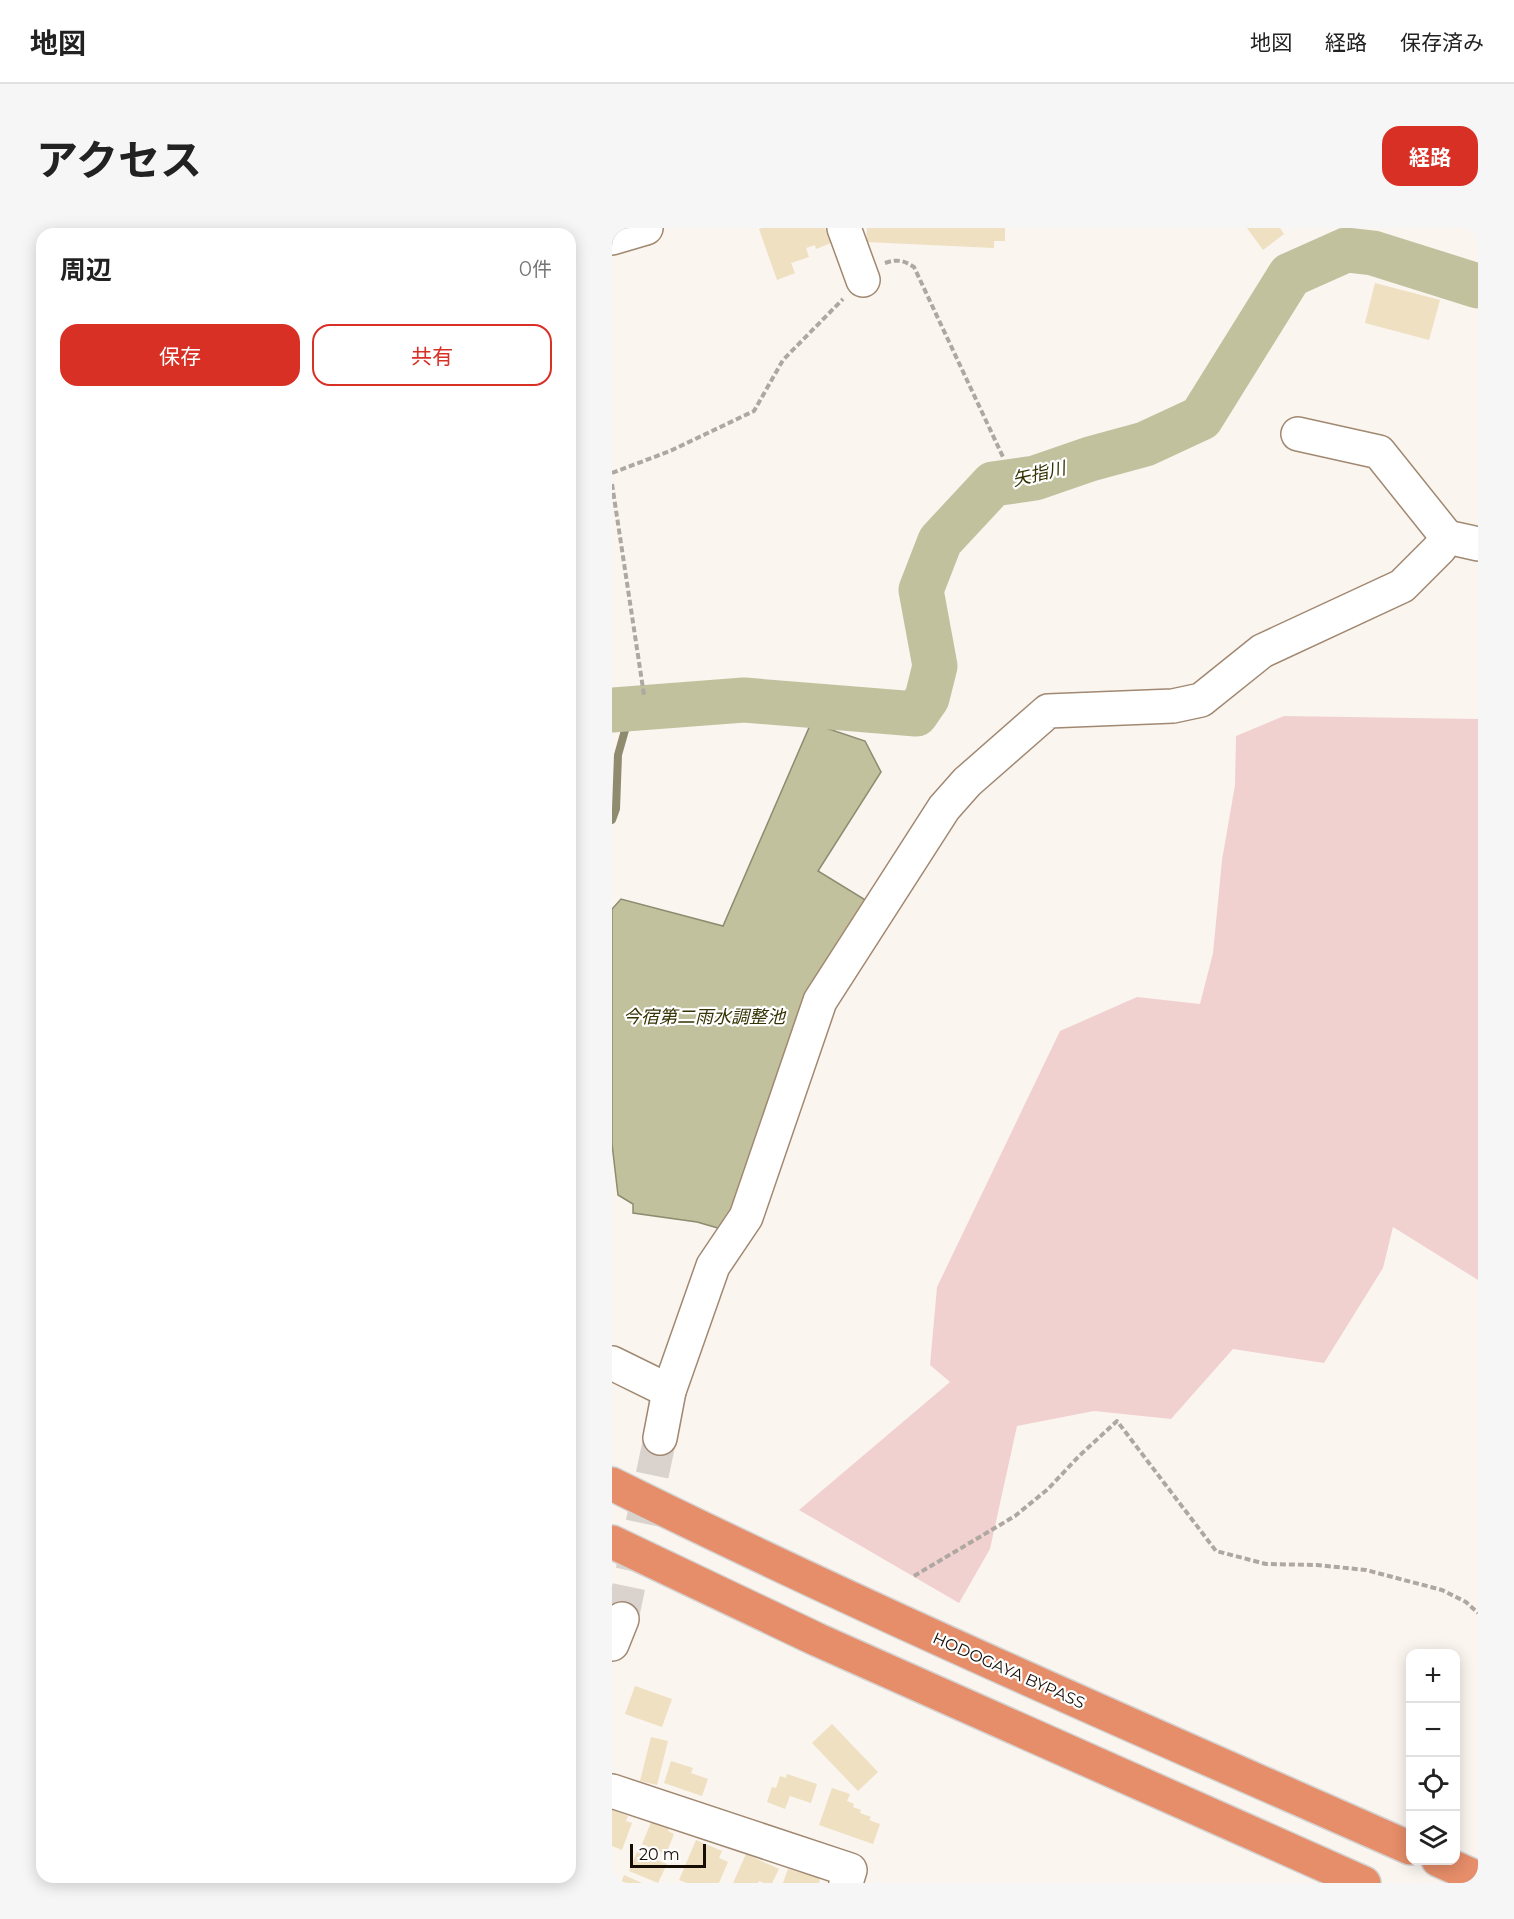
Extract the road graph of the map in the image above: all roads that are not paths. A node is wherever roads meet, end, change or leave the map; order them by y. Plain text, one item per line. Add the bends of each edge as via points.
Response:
1 (646, 228) edge
2 (844, 228) edge
3 (612, 238) edge
4 (863, 280) road end
5 (1298, 434) dead end
6 (1463, 540) edge
7 (612, 1363) edge
8 (669, 1391) junction
9 (660, 1438) tunnel mouth
10 (612, 1484) edge
11 (612, 1542) edge
12 (612, 1791) edge
13 (1406, 1846) edge
14 (1449, 1865) edge
15 (1478, 1878) edge
16 (846, 1883) edge
17 (1364, 1883) edge

1 - 3 street
2 - 4 street
5 - 6 street via 1379,452
6 - 8 street via 1440,548 1402,586 1262,651 1201,700 1173,706 1048,711 959,791 944,808 820,1001 746,1217 712,1266
7 - 8 street
8 - 9 street
10 - 13 highway, HODOGAYA BYPASS via 919,1630
11 - 17 highway via 829,1645
12 - 16 street via 850,1869
14 - 15 highway

